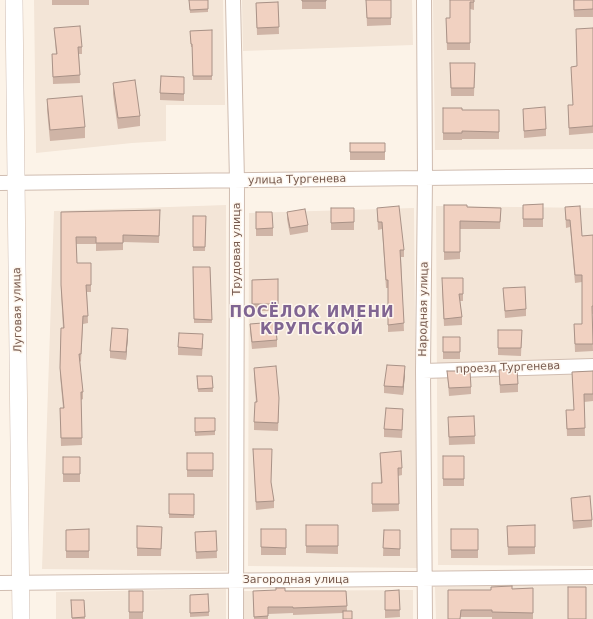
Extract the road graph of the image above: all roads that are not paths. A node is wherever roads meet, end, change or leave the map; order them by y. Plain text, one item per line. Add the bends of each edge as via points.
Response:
1 (14, 0) edge
2 (233, 0) edge
3 (424, 0) edge
4 (593, 176) edge
5 (425, 178) junction
6 (237, 181) junction
7 (8, 183) edge
8 (593, 366) edge
9 (423, 371) junction
10 (593, 577) edge
11 (424, 579) junction
12 (236, 580) junction
13 (0, 583) edge
14 (22, 583) junction
15 (21, 619) edge
16 (236, 619) edge
17 (425, 619) edge

1 - 7 street, Луговая улица
2 - 6 street, Трудовая улица
3 - 5 street, Народная улица
4 - 5 street, улица Тургенева
5 - 6 street, улица Тургенева
5 - 9 street, Народная улица
6 - 7 street, улица Тургенева
6 - 12 street, Трудовая улица
7 - 14 street, Луговая улица
8 - 9 street, проезд Тургенева
9 - 11 street, Народная улица
10 - 11 street, Загородная улица
11 - 12 street, Загородная улица
11 - 17 street, Народная улица
12 - 14 street, Загородная улица
12 - 16 street, Трудовая улица
13 - 14 street, Загородная улица
14 - 15 street, Луговая улица

